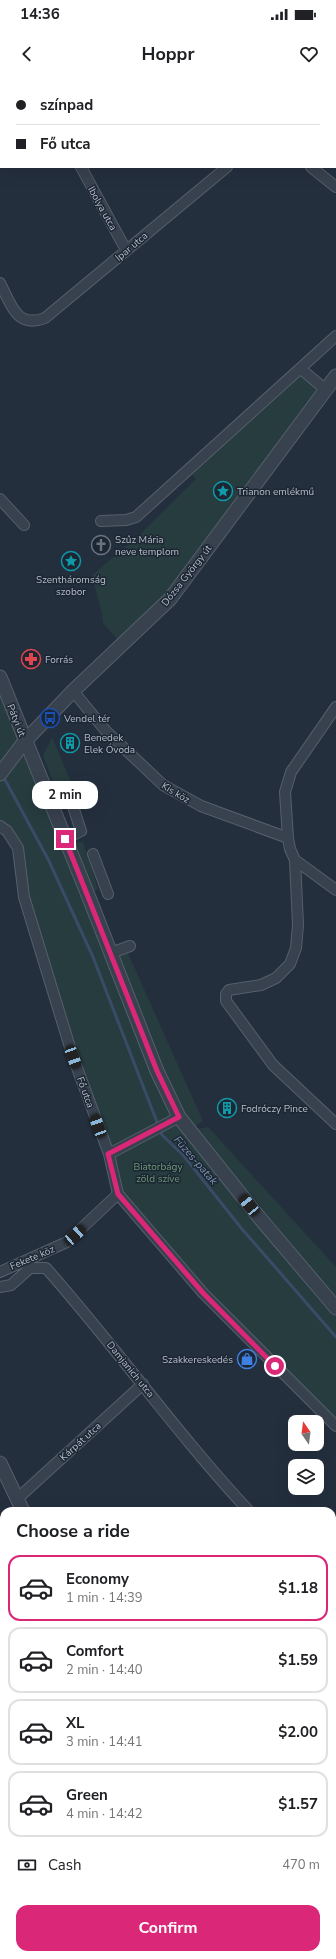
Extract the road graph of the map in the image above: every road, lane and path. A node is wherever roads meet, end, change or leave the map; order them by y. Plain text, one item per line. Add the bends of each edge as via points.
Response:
1 (82, 168) edge
2 (226, 168) edge
3 (312, 168) edge
4 (336, 187) edge
5 (126, 250) junction
6 (0, 283) edge
7 (336, 336) edge
8 (301, 368) junction
9 (336, 376) edge
10 (326, 390) junction
11 (0, 499) edge
12 (101, 521) dead end
13 (24, 525) dead end
14 (0, 677) edge
15 (73, 691) junction
16 (336, 707) edge
17 (25, 741) junction
18 (0, 774) edge
19 (70, 797) dead end
20 (0, 826) edge
21 (288, 838) junction
22 (65, 839) junction
23 (93, 854) dead end
24 (295, 860) junction
25 (336, 890) edge
26 (108, 894) dead end
27 (130, 946) dead end
28 (111, 953) junction
29 (173, 1120) junction
30 (336, 1124) edge
31 (108, 1154) junction
32 (118, 1194) junction
33 (0, 1272) edge
34 (0, 1287) edge
35 (336, 1308) edge
36 (143, 1384) junction
37 (336, 1426) edge
38 (0, 1464) edge
39 (17, 1499) junction
40 (21, 1507) edge
41 (246, 1507) edge

1 - 5 street, Ibolya utca
2 - 5 street, Ipar utca
3 - 4 street
5 - 6 street, Ipar utca via 45,318 34,322 24,321 16,313
7 - 8 street
8 - 10 street
8 - 12 street via 136,518
9 - 10 street, Dózsa György út
10 - 15 street, Dózsa György út via 170,599
11 - 13 street
14 - 17 street, Pátyi út
15 - 17 street, Dózsa György út
15 - 21 street, Kis köz via 106,731 163,786 201,806
16 - 21 street via 291,772 285,792
17 - 18 street, Dózsa György út
17 - 22 street
19 - 22 street via 81,831
20 - 31 street, Fő utca via 7,831 18,848 24,897 73,1057
21 - 24 street
22 - 28 street
23 - 26 street
24 - 25 street
24 - 30 street via 298,925 296,948 290,964 276,978 261,984 229,990 226,1000 273,1065
27 - 28 street
28 - 29 street via 157,1071
29 - 31 street
29 - 35 street
31 - 32 street, Fő utca
32 - 33 street, Fekete köz via 67,1242
32 - 37 street, Fő utca via 203,1293
34 - 36 street, Damjanich utca via 11,1285 30,1268 46,1268
36 - 39 street, Kárpát utca
36 - 41 street, Damjanich utca via 218,1477
38 - 39 street
39 - 40 street

